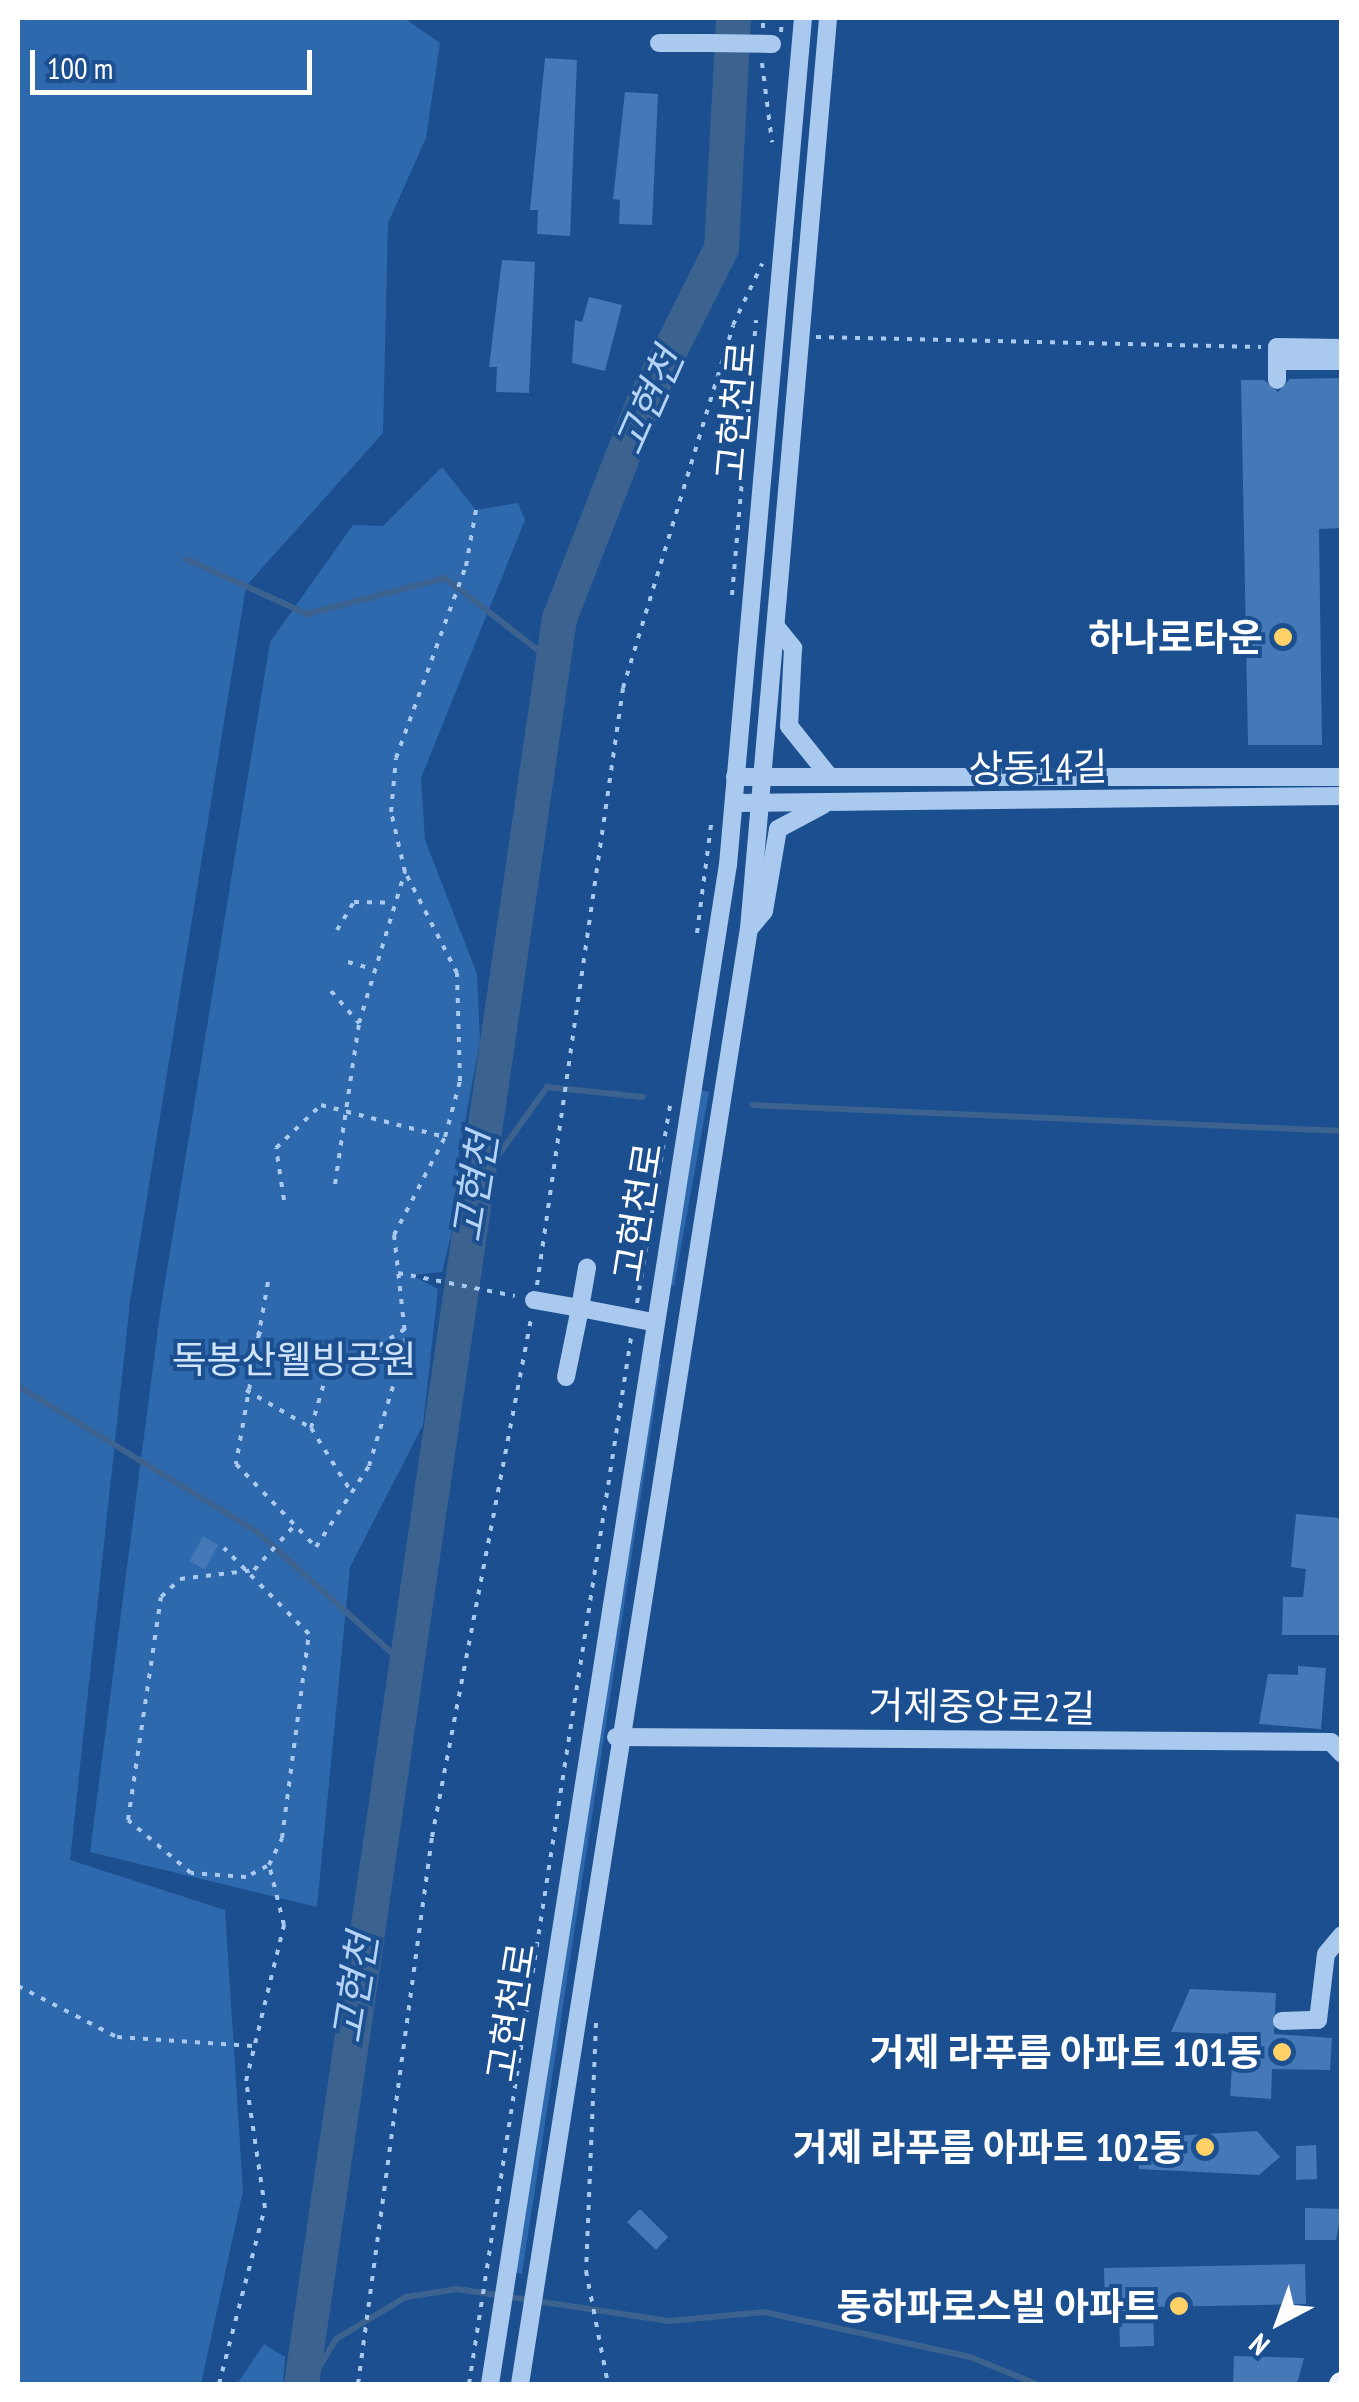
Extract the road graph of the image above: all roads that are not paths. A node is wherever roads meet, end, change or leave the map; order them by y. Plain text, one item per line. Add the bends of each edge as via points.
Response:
1 (802, 18) edge
2 (828, 18) edge
3 (659, 42) dead end
4 (800, 44) junction
5 (826, 45) junction
6 (1342, 348) edge
7 (1342, 361) edge
8 (777, 628) junction
9 (766, 776) junction
10 (828, 776) junction
11 (735, 777) junction
12 (1342, 778) edge
13 (1342, 796) edge
14 (734, 802) junction
15 (764, 802) junction
16 (828, 802) junction
17 (749, 930) junction
18 (587, 1268) dead end
19 (534, 1300) road end
20 (580, 1308) junction
21 (643, 1320) junction
22 (566, 1378) dead end
23 (616, 1738) junction
24 (1342, 1754) edge
25 (1342, 1935) edge
26 (1282, 2022) dead end
27 (490, 2384) edge
28 (520, 2384) edge

1 - 4 street, 고현천로
2 - 5 street, 고현천로
3 - 4 street, bridge
4 - 5 street
4 - 11 street, 고현천로
5 - 8 street, 고현천로
6 - 7 street via 1277,362
8 - 9 street, 고현천로
8 - 10 street via 793,648 789,726
9 - 10 street, 상동14길
9 - 11 street, 상동14길
9 - 15 street, 고현천로
10 - 12 street, 상동14길
11 - 14 street, 고현천로
13 - 16 street, 상동14길
14 - 15 street, 상동14길
14 - 21 street, 고현천로
15 - 16 street, 상동14길
15 - 17 street, 고현천로
16 - 17 street via 778,828 764,911
17 - 23 street, 고현천로
18 - 20 street
19 - 20 street
20 - 21 street
20 - 22 street
21 - 27 street, 고현천로 via 493,2283 500,2310
23 - 24 street, 거제중앙로2길 via 1331,1742
23 - 28 street, 고현천로
25 - 26 street via 1326,1954 1318,2020

